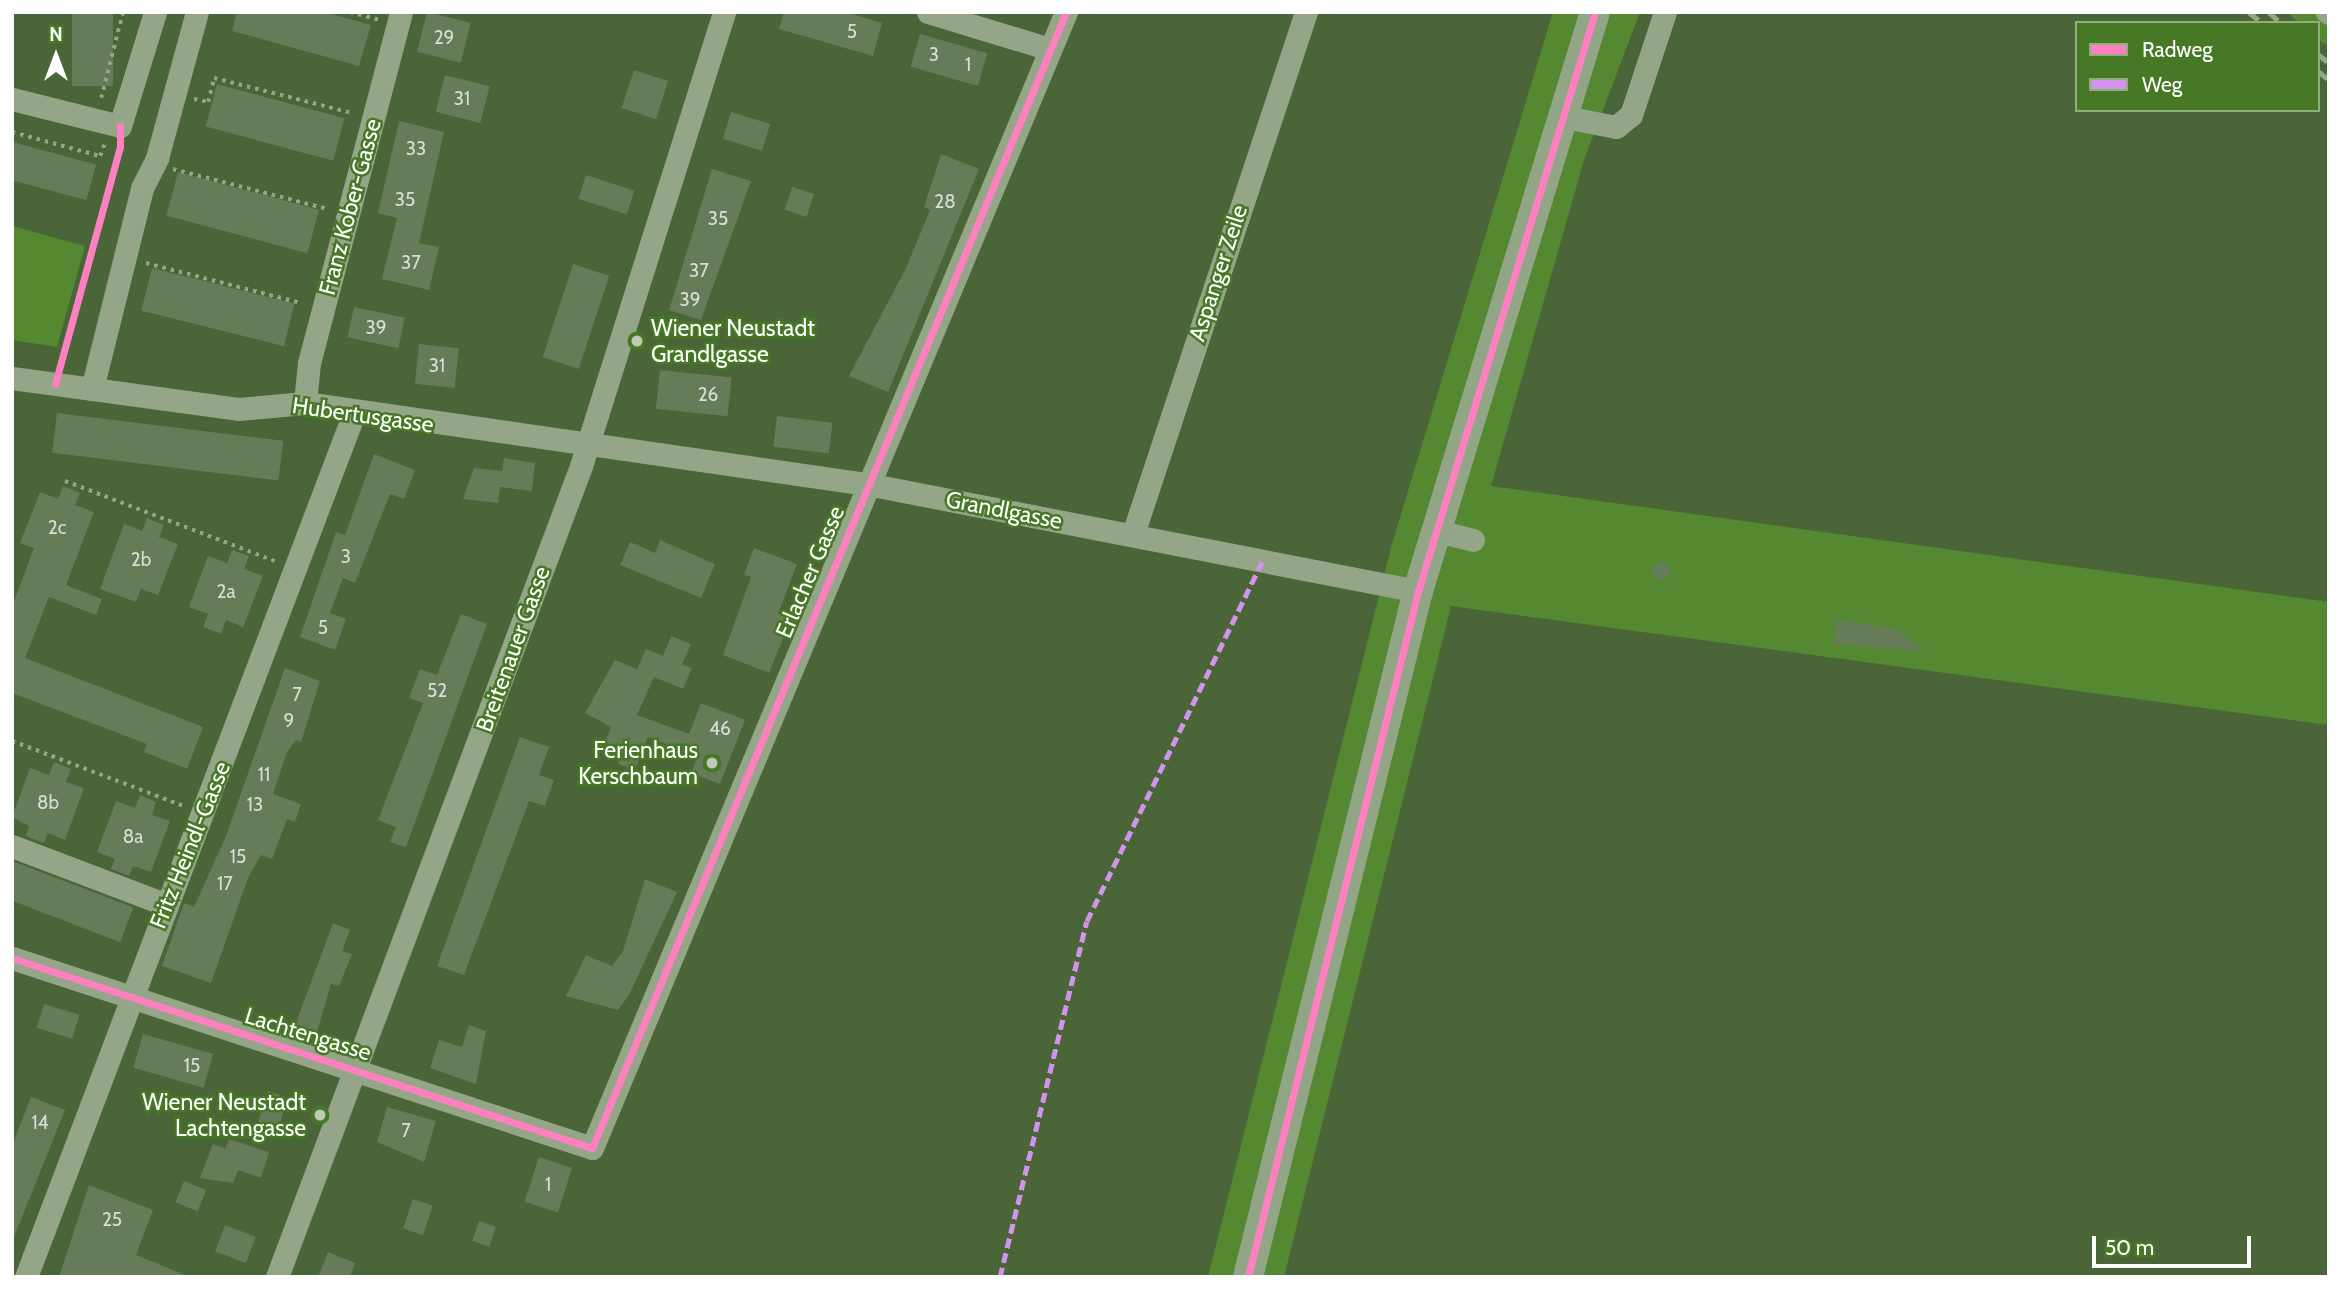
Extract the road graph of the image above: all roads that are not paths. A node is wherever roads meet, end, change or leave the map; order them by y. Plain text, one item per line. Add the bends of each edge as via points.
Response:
1 (155, 12) edge
2 (197, 12) edge
3 (724, 12) edge
4 (928, 12) edge
5 (1066, 12) edge
6 (1306, 12) edge
7 (1594, 12) edge
8 (1665, 12) edge
9 (399, 19) edge
10 (1050, 49) junction
11 (12, 99) edge
12 (1560, 116) junction
13 (12, 378) edge
14 (92, 389) junction
15 (305, 403) junction
16 (354, 413) junction
17 (588, 445) junction
18 (867, 484) junction
19 (1437, 531) junction
20 (1133, 534) junction
21 (1473, 540) dead end
22 (1418, 591) junction
23 (12, 846) edge
24 (167, 905) junction
25 (12, 958) edge
26 (130, 996) junction
27 (355, 1069) junction
28 (592, 1147) joint
29 (26, 1277) edge
30 (277, 1277) edge
31 (1248, 1277) edge

1 - 11 street via 113,131
2 - 14 street via 124,258
3 - 17 street, Breitenauer Gasse
4 - 10 street
5 - 10 street, Erlacher Gasse
6 - 20 street, Aspanger Zeile
7 - 12 main road
8 - 12 street via 1631,115 1616,127
9 - 15 street, Franz Kober-Gasse via 324,308
10 - 18 street, Erlacher Gasse
12 - 19 main road
13 - 14 street, Hubertusgasse
14 - 15 street, Hubertusgasse via 238,409
15 - 16 street, Hubertusgasse
16 - 17 street, Hubertusgasse
16 - 24 street, Fritz Heindl-Gasse
17 - 18 street, Grandlgasse
17 - 27 street, Breitenauer Gasse
18 - 20 street, Grandlgasse
18 - 28 street, Erlacher Gasse
19 - 21 street
19 - 22 main road
20 - 22 street, Grandlgasse
22 - 31 main road
23 - 24 street
24 - 26 street, Fritz Heindl-Gasse
25 - 26 street, Lachtengasse
26 - 27 street, Lachtengasse
26 - 29 street, Fritz Heindl-Gasse
27 - 28 street, Lachtengasse
27 - 30 street, Breitenauer Gasse

